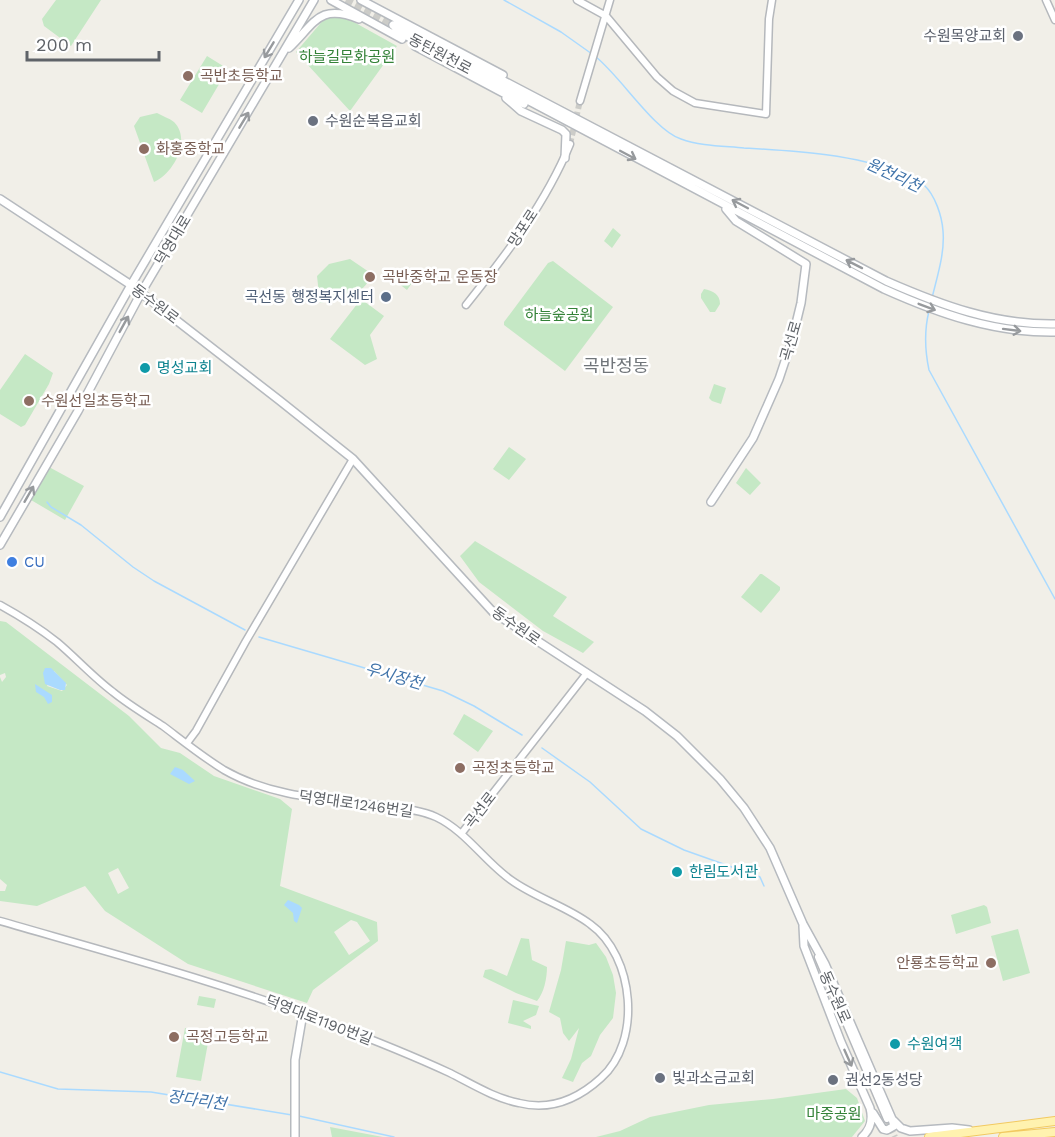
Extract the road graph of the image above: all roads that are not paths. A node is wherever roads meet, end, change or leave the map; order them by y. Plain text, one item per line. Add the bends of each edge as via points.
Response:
1 (299, 0) edge
2 (314, 0) edge
3 (331, 0) edge
4 (361, 0) edge
5 (577, 0) edge
6 (610, 0) edge
7 (771, 0) edge
8 (1046, 0) edge
9 (606, 16) junction
10 (1055, 20) edge
11 (375, 26) junction
12 (283, 54) junction
13 (495, 88) junction
14 (580, 101) tunnel mouth
15 (604, 132) junction
16 (601, 140) junction
17 (570, 144) tunnel mouth
18 (565, 158) junction
19 (0, 200) edge
20 (723, 205) junction
21 (130, 285) junction
22 (141, 293) junction
23 (466, 305) dead end
24 (971, 318) junction
25 (1055, 324) edge
26 (1055, 332) edge
27 (353, 459) junction
28 (711, 502) dead end
29 (0, 517) edge
30 (0, 545) edge
31 (0, 605) edge
32 (587, 673) junction
33 (187, 744) junction
34 (461, 834) junction
35 (0, 921) edge
36 (803, 924) junction
37 (303, 1013) junction
38 (619, 1058) joint
39 (870, 1108) junction
40 (890, 1119) junction
41 (1055, 1121) edge
42 (974, 1130) junction
43 (1055, 1132) edge
44 (295, 1135) edge
45 (862, 1137) edge
46 (928, 1137) edge
47 (1003, 1137) edge

1 -> 21 main road, 덕영대로
2 - 12 main road, 덕영대로
3 - 11 main road
4 - 15 main road
5 - 9 street
6 - 9 street
7 - 9 street via 765,114 695,103 673,91
8 - 10 street
9 - 14 street
11 - 12 main road via 343,13 324,15
11 - 13 main road
22 -> 12 main road, 덕영대로
13 - 16 main road
13 - 18 main road via 521,111 562,130 566,134
15 - 16 main road, 동탄원천로 via 393,25 399,32
24 -> 15 main road, 동탄원천로 via 886,281
16 -> 20 main road, 동탄원천로
17 - 18 street, 망포로
18 - 23 street, 망포로 via 502,261
19 - 21 main road, 동수원로
20 -> 24 main road, 동탄원천로 via 884,289 921,305
20 - 28 main road, 곡선로 via 736,221 806,264 801,303 779,379 753,438
21 - 22 main road, 동수원로
21 - 29 main road, 덕영대로
22 - 27 main road, 동수원로
30 -> 22 main road, 덕영대로
24 - 25 main road
24 -> 26 main road via 1016,331
27 - 32 main road, 동수원로 via 493,612
27 - 33 street
31 - 33 street, 덕영대로1246번길 via 33,624 114,693
32 - 34 street, 곡선로
32 - 36 main road, 동수원로 via 677,736 720,779 770,848
33 - 34 street, 덕영대로1246번길 via 226,771 286,794 405,809 436,817
34 - 38 street, 덕영대로1246번길 via 510,880 591,924 604,937 623,976 629,1007 626,1038
35 - 37 street, 덕영대로1190번길
36 -> 39 main road via 804,946
36 - 40 main road via 825,964
37 - 38 street, 덕영대로1190번길 via 518,1103 540,1106 566,1102 605,1075
37 - 44 main road via 295,1060
39 - 40 main road via 883,1130 894,1126
39 - 45 main road via 871,1126
40 - 42 main road via 910,1131
41 - 42 main road
42 - 46 main road
43 - 47 main road

